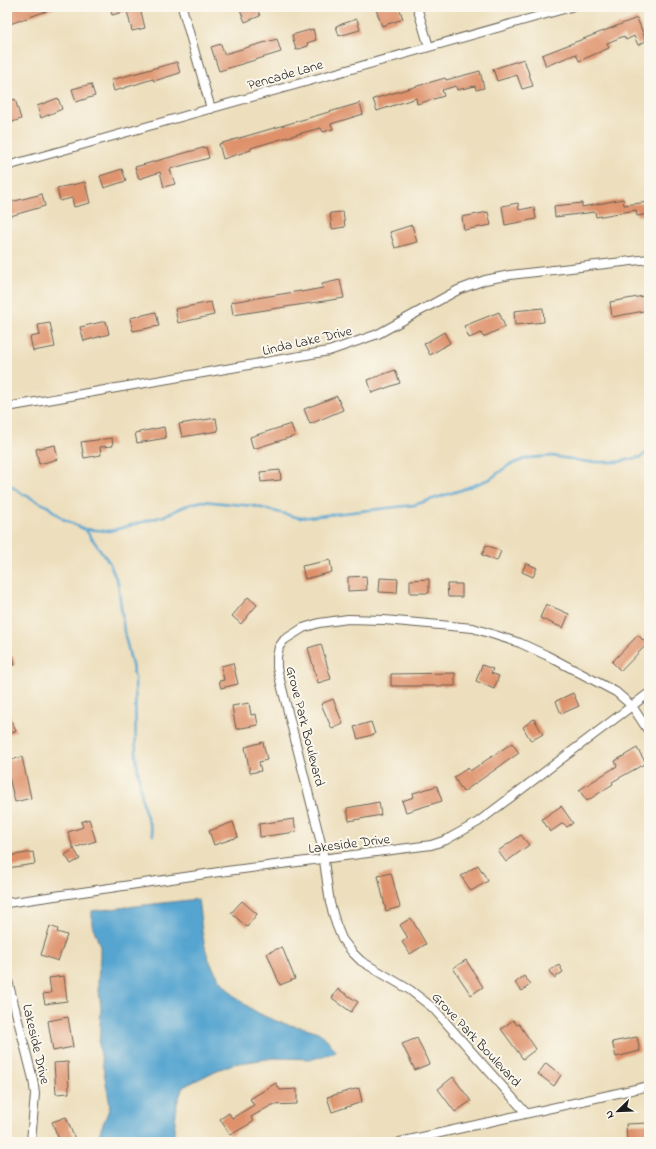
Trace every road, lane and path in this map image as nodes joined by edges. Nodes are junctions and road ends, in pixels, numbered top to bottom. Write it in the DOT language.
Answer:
graph roads {
  1 [pos="182,7"];
  2 [pos="417,7"];
  3 [pos="571,7"];
  4 [pos="429,47"];
  5 [pos="210,109"];
  6 [pos="7,166"];
  7 [pos="649,259"];
  8 [pos="7,407"];
  9 [pos="649,693"];
  10 [pos="632,706"];
  11 [pos="649,732"];
  12 [pos="324,859"];
  13 [pos="7,903"];
  14 [pos="7,977"];
  15 [pos="649,1086"];
  16 [pos="526,1113"];
  17 [pos="31,1142"];
  18 [pos="400,1142"];
  1 -- 5 [label="street"];
  2 -- 4 [label="street"];
  3 -- 4 [label="street, Pencade Lane"];
  4 -- 5 [label="street, Pencade Lane"];
  5 -- 6 [label="street, Pencade Lane"];
  7 -- 8 [label="street, Linda Lake Drive"];
  9 -- 10 [label="street, Lakeside Drive"];
  10 -- 11 [label="street, Grove Park Boulevard"];
  10 -- 12 [label="street, Lakeside Drive"];
  10 -- 12 [label="street, Grove Park Boulevard"];
  12 -- 13 [label="street, Lakeside Drive"];
  12 -- 16 [label="street, Grove Park Boulevard"];
  14 -- 17 [label="street, Lakeside Drive"];
  15 -- 16 [label="street"];
  16 -- 18 [label="street"];
}
